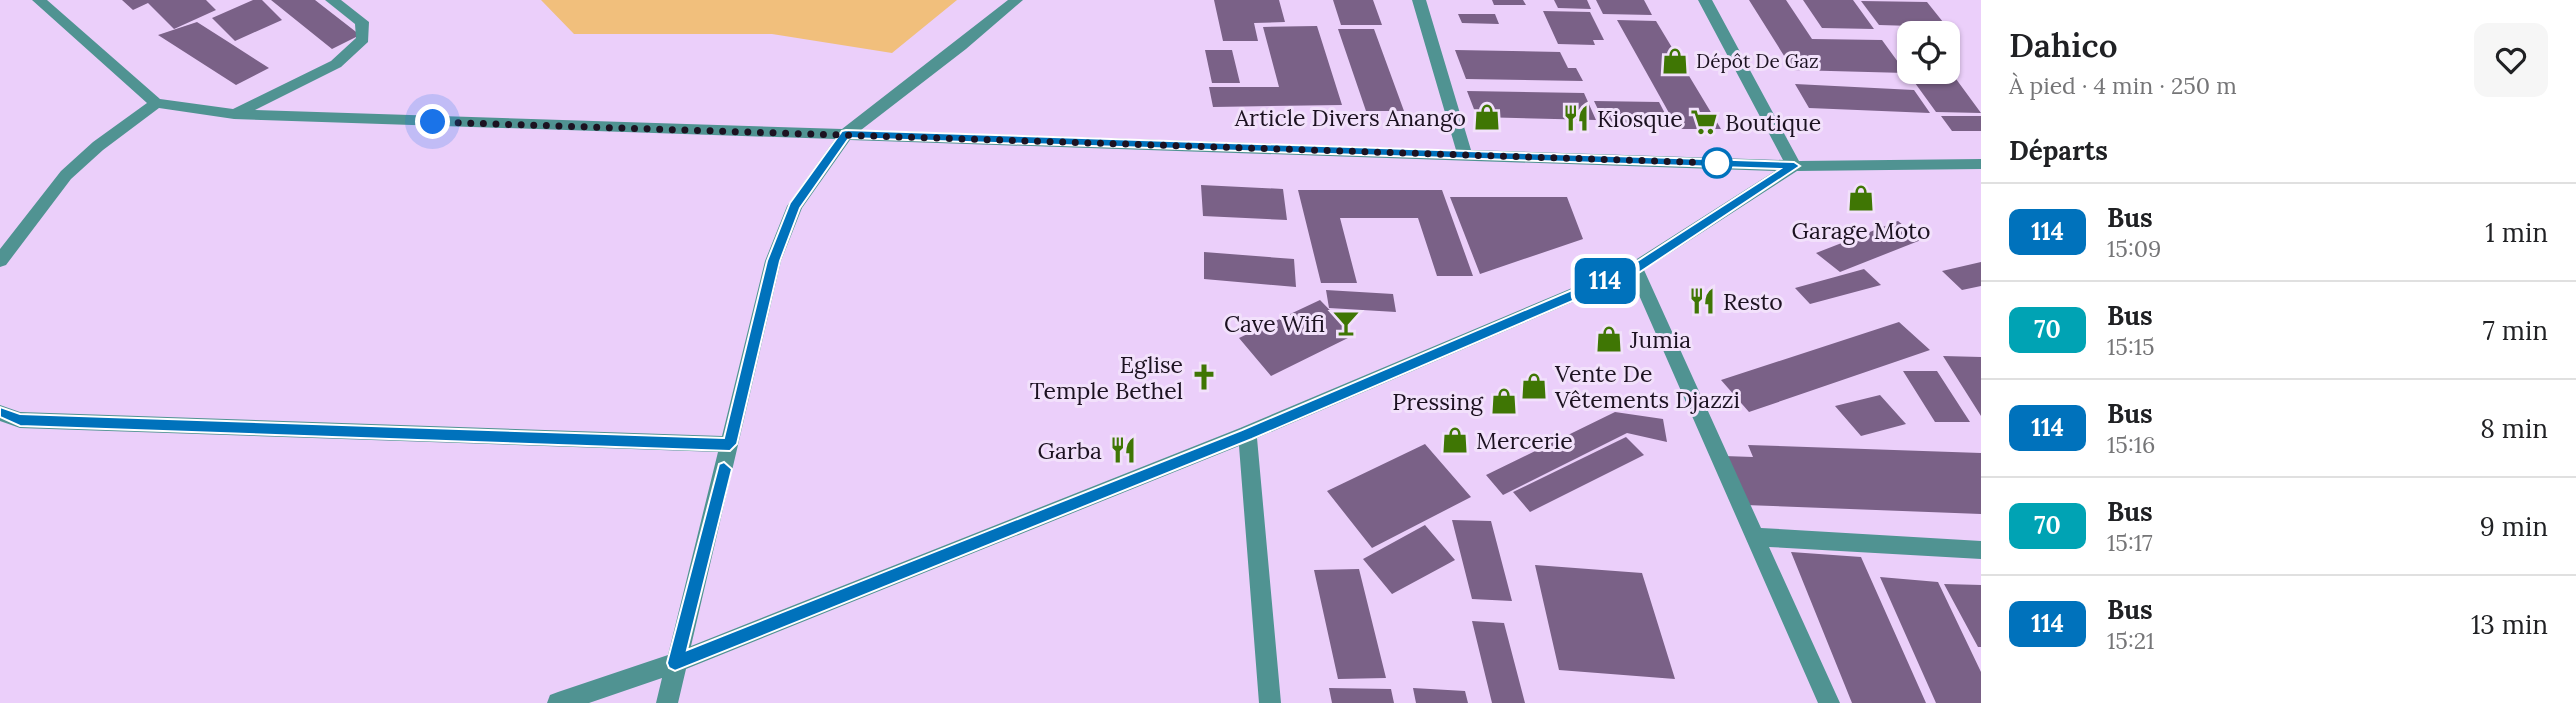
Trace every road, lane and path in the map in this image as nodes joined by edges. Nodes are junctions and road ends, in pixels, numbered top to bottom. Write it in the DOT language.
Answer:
graph roads {
  1 [pos="39,0"];
  2 [pos="332,0"];
  3 [pos="1016,0"];
  4 [pos="1419,0"];
  5 [pos="1705,0"];
  6 [pos="156,103"];
  7 [pos="234,114"];
  8 [pos="846,134"];
  9 [pos="1465,154"];
  10 [pos="1981,164"];
  11 [pos="1794,166"];
  12 [pos="0,261"];
  13 [pos="1635,268"];
  14 [pos="0,413"];
  15 [pos="1247,434"];
  16 [pos="730,444"];
  17 [pos="1755,537"];
  18 [pos="1981,550"];
  19 [pos="675,663"];
  20 [pos="558,703"];
  21 [pos="667,703"];
  22 [pos="1270,703"];
  23 [pos="1829,703"];
  1 -- 6 [label="street"];
  2 -- 7 [label="street"];
  3 -- 8 [label="street"];
  4 -- 9 [label="street"];
  5 -- 11 [label="street"];
  6 -- 7 [label="street"];
  6 -- 12 [label="street"];
  7 -- 8 [label="street"];
  8 -- 9 [label="street"];
  8 -- 16 [label="street"];
  9 -- 11 [label="street"];
  10 -- 11 [label="street"];
  11 -- 13 [label="street"];
  13 -- 15 [label="street"];
  13 -- 17 [label="street"];
  14 -- 16 [label="street"];
  15 -- 19 [label="street"];
  15 -- 22 [label="street"];
  16 -- 19 [label="street"];
  17 -- 18 [label="street"];
  17 -- 23 [label="street"];
  19 -- 20 [label="street"];
  19 -- 21 [label="street"];
}
